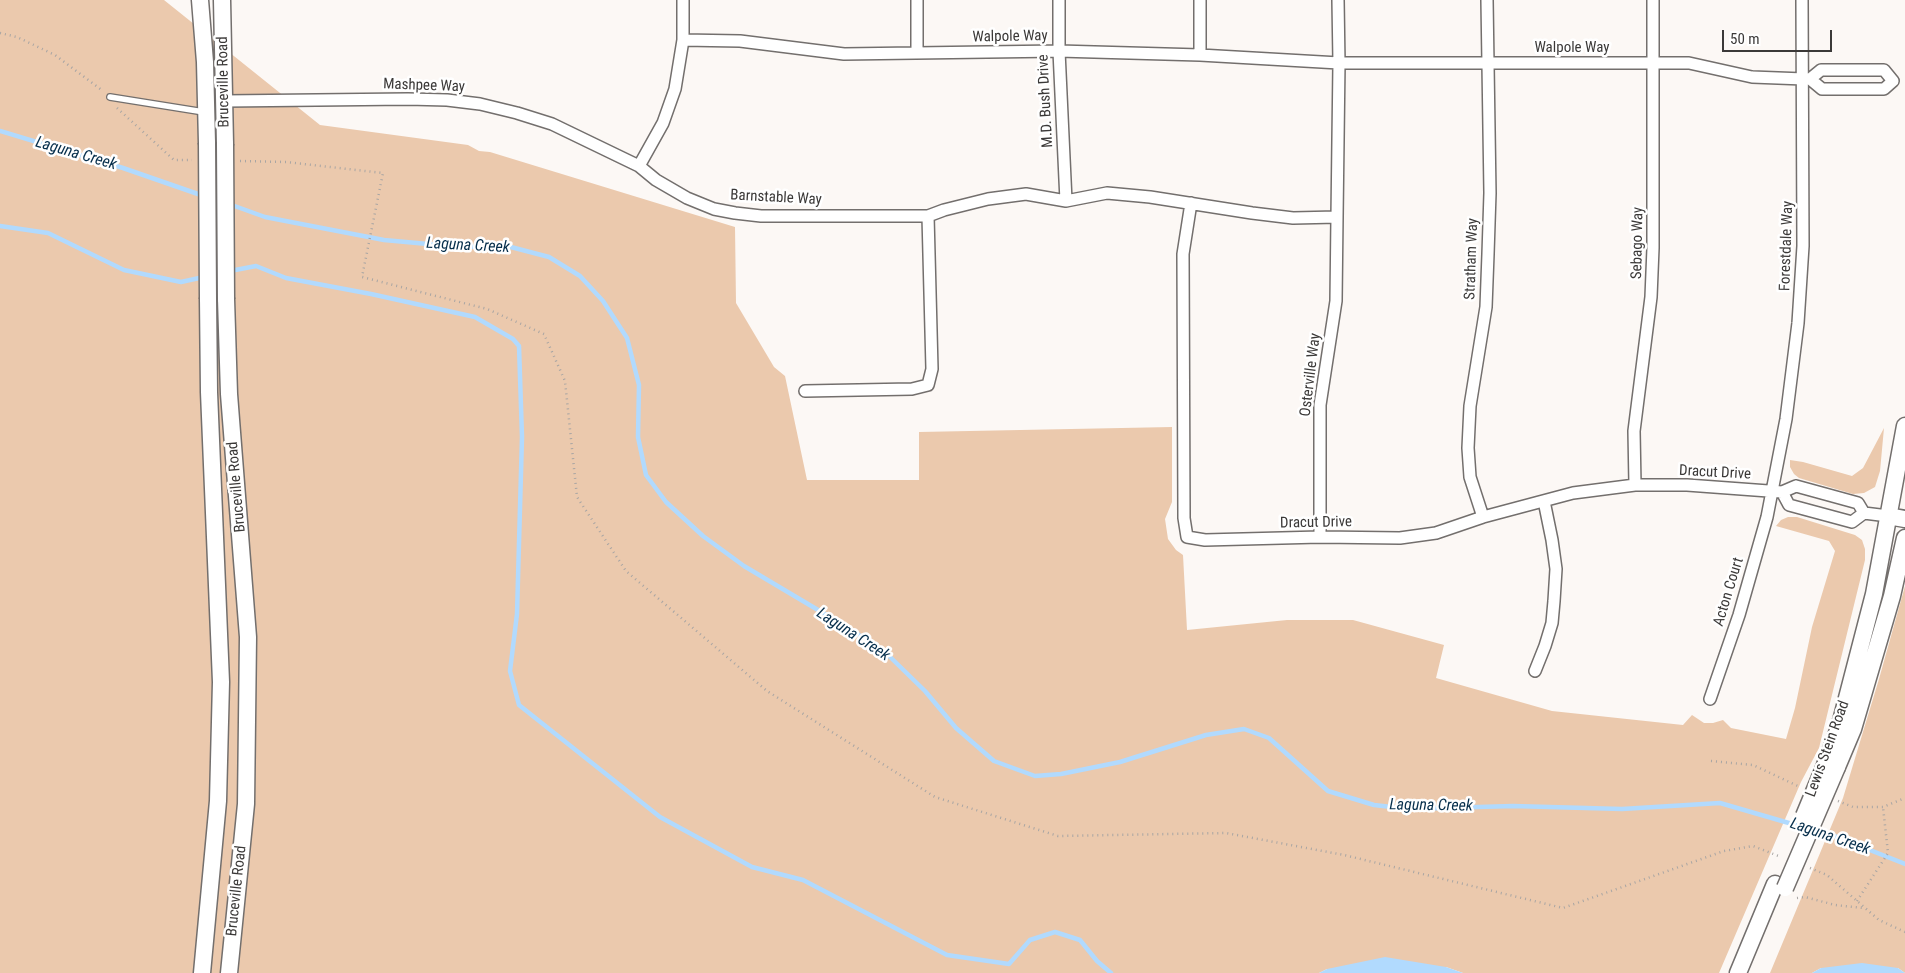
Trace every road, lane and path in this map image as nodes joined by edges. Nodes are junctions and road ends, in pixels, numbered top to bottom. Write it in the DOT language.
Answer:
graph roads {
  1 [pos="200,0"];
  2 [pos="222,0"];
  3 [pos="683,0"];
  4 [pos="917,0"];
  5 [pos="1059,0"];
  6 [pos="1200,0"];
  7 [pos="1338,0"];
  8 [pos="1487,0"];
  9 [pos="1653,0"];
  10 [pos="1802,0"];
  11 [pos="0,35"];
  12 [pos="683,40"];
  13 [pos="1059,52"];
  14 [pos="917,53"];
  15 [pos="1200,55"];
  16 [pos="1339,63"];
  17 [pos="1487,63"];
  18 [pos="1654,63"];
  19 [pos="1807,79"];
  20 [pos="1899,81"];
  21 [pos="110,97"];
  22 [pos="225,100"];
  23 [pos="207,113"];
  24 [pos="324,166"];
  25 [pos="639,166"];
  26 [pos="1066,201"];
  27 [pos="1191,204"];
  28 [pos="928,216"];
  29 [pos="1337,217"];
  30 [pos="805,391"];
  31 [pos="1905,426"];
  32 [pos="1635,485"];
  33 [pos="1778,492"];
  34 [pos="1544,501"];
  35 [pos="1864,513"];
  36 [pos="1888,516"];
  37 [pos="1482,517"];
  38 [pos="1905,519"];
  39 [pos="1320,537"];
  40 [pos="1905,538"];
  41 [pos="1535,672"];
  42 [pos="1710,699"];
  43 [pos="1831,765"];
  44 [pos="1884,808"];
  45 [pos="1781,857"];
  46 [pos="1809,868"];
  47 [pos="1780,890"];
  48 [pos="1856,901"];
  49 [pos="1865,908"];
  50 [pos="1905,932"];
  51 [pos="1742,972"];
  52 [pos="202,973"];
  53 [pos="229,973"];
  1 -- 23 [label="main road, Bruceville Road"];
  2 -- 22 [label="main road, Bruceville Road"];
  3 -- 12 [label="street"];
  4 -- 14 [label="street"];
  5 -- 13 [label="street, M.D. Bush Drive"];
  6 -- 15 [label="street"];
  7 -- 16 [label="street"];
  8 -- 17 [label="street, Stratham Way"];
  9 -- 18 [label="street, Sebago Way"];
  10 -- 19 [label="street, Forestdale Way"];
  11 -- 21 [label="path"];
  12 -- 14 [label="street, Walpole Way"];
  12 -- 25 [label="street"];
  13 -- 14 [label="street, Walpole Way"];
  13 -- 15 [label="street, Walpole Way"];
  13 -- 26 [label="street, M.D. Bush Drive"];
  15 -- 16 [label="street, Walpole Way"];
  16 -- 17 [label="street, Walpole Way"];
  16 -- 29 [label="street"];
  17 -- 18 [label="street, Walpole Way"];
  17 -- 37 [label="street, Stratham Way"];
  18 -- 19 [label="street, Walpole Way"];
  18 -- 32 [label="street, Sebago Way"];
  19 -- 20 [label="street"];
  19 -- 20 [label="street"];
  19 -- 33 [label="street, Forestdale Way"];
  21 -- 23 [label="lane"];
  22 -- 25 [label="street, Mashpee Way"];
  22 -- 53 [label="main road, Bruceville Road, bridge"];
  23 -- 52 [label="main road, Bruceville Road, bridge"];
  24 -- 45 [label="path"];
  25 -- 28 [label="street, Barnstable Way"];
  26 -- 27 [label="street"];
  26 -- 28 [label="street, Barnstable Way"];
  27 -- 29 [label="street"];
  27 -- 39 [label="street, Dracut Drive"];
  28 -- 30 [label="street"];
  29 -- 39 [label="street, Osterville Way"];
  31 -- 36 [label="main road, Lewis Stein Road"];
  32 -- 33 [label="street, Dracut Drive"];
  32 -- 34 [label="street, Dracut Drive"];
  33 -- 35 [label="street, Dracut Drive"];
  33 -- 35 [label="street"];
  33 -- 42 [label="street, Acton Court"];
  34 -- 37 [label="street, Dracut Drive"];
  34 -- 41 [label="street"];
  35 -- 36 [label="street"];
  36 -- 38 [label="main road"];
  36 -- 43 [label="main road, Lewis Stein Road"];
  37 -- 39 [label="street, Dracut Drive"];
  40 -- 43 [label="main road, Lewis Stein Road"];
  43 -- 47 [label="main road, Lewis Stein Road, bridge"];
  44 -- 48 [label="path"];
  46 -- 48 [label="path"];
  47 -- 49 [label="path"];
  47 -- 51 [label="main road, Lewis Stein Road"];
  48 -- 49 [label="path"];
  49 -- 50 [label="path"];
}
